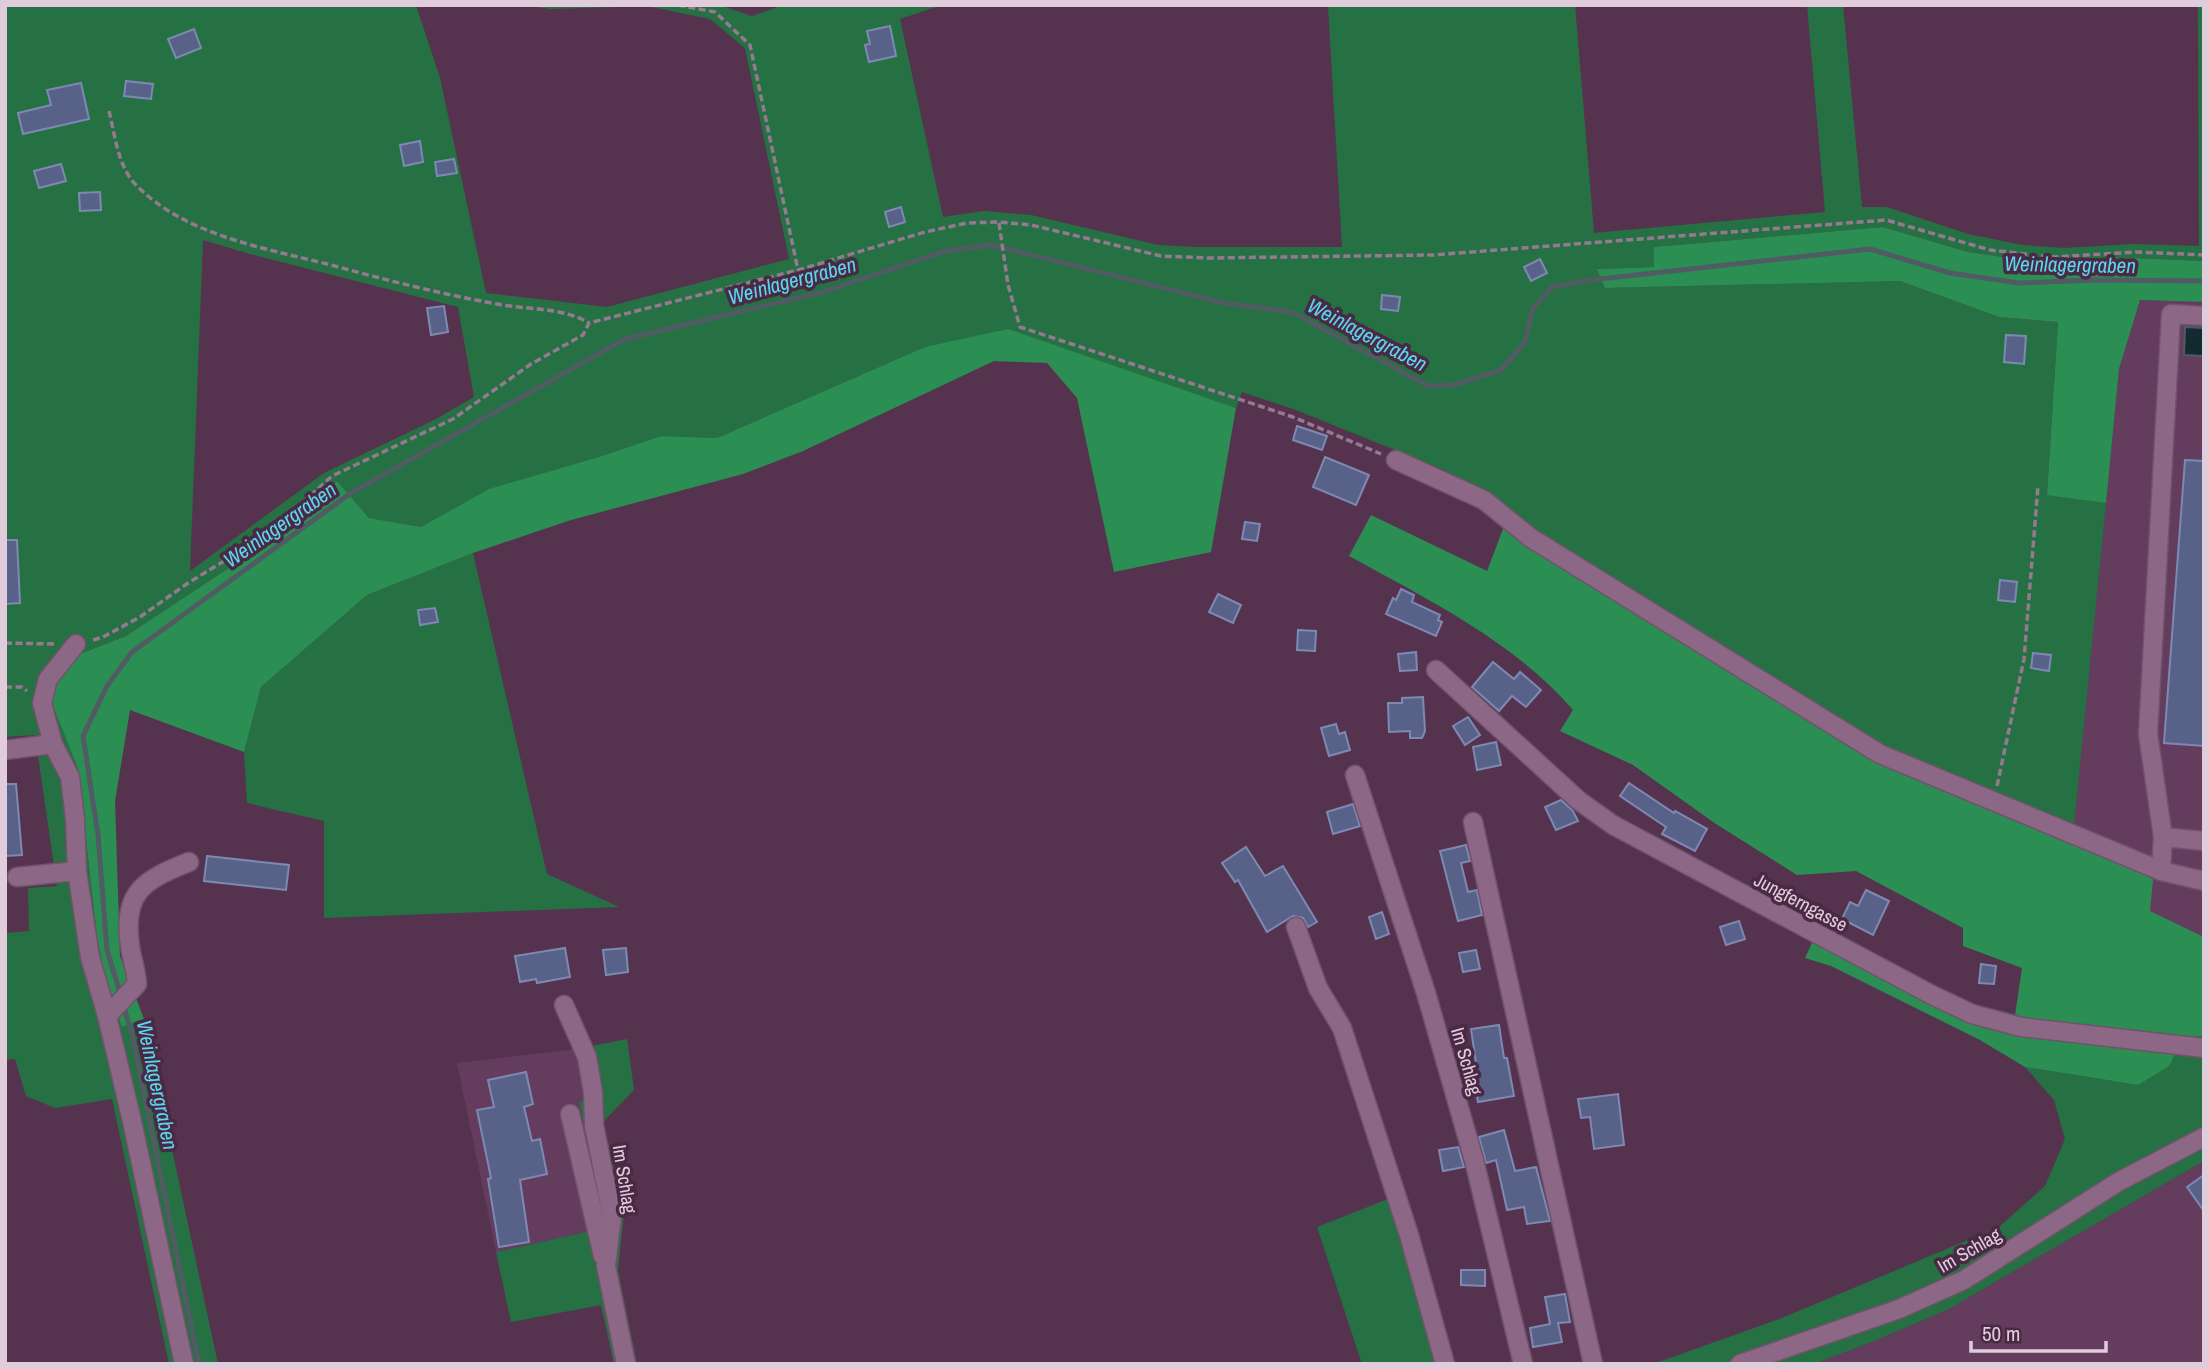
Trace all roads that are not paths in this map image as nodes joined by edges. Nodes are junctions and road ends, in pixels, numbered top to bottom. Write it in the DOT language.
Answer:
graph roads {
  1 [pos="2204,316"];
  2 [pos="1396,460"];
  3 [pos="76,644"];
  4 [pos="1436,670"];
  5 [pos="53,744"];
  6 [pos="5,750"];
  7 [pos="1354,775"];
  8 [pos="1473,822"];
  9 [pos="2164,837"];
  10 [pos="2204,841"];
  11 [pos="189,862"];
  12 [pos="77,871"];
  13 [pos="2161,871"];
  14 [pos="17,877"];
  15 [pos="2204,881"];
  16 [pos="1296,927"];
  17 [pos="117,1005"];
  18 [pos="564,1005"];
  19 [pos="2204,1048"];
  20 [pos="570,1114"];
  21 [pos="2204,1137"];
  22 [pos="606,1266"];
  23 [pos="184,1364"];
  24 [pos="626,1364"];
  25 [pos="1446,1364"];
  26 [pos="1523,1364"];
  27 [pos="1593,1364"];
  28 [pos="1740,1364"];
  1 -- 9 [label="street"];
  2 -- 13 [label="street"];
  3 -- 5 [label="street"];
  4 -- 19 [label="street, Jungferngasse"];
  5 -- 6 [label="street"];
  5 -- 12 [label="street"];
  7 -- 26 [label="street, Im Schlag"];
  8 -- 27 [label="street"];
  9 -- 10 [label="street"];
  9 -- 13 [label="street"];
  11 -- 17 [label="street"];
  12 -- 14 [label="street"];
  12 -- 17 [label="street"];
  13 -- 15 [label="street"];
  16 -- 25 [label="street"];
  17 -- 23 [label="street"];
  18 -- 22 [label="street, Im Schlag"];
  20 -- 22 [label="street"];
  21 -- 28 [label="street, Im Schlag"];
  22 -- 24 [label="street, Im Schlag"];
}
